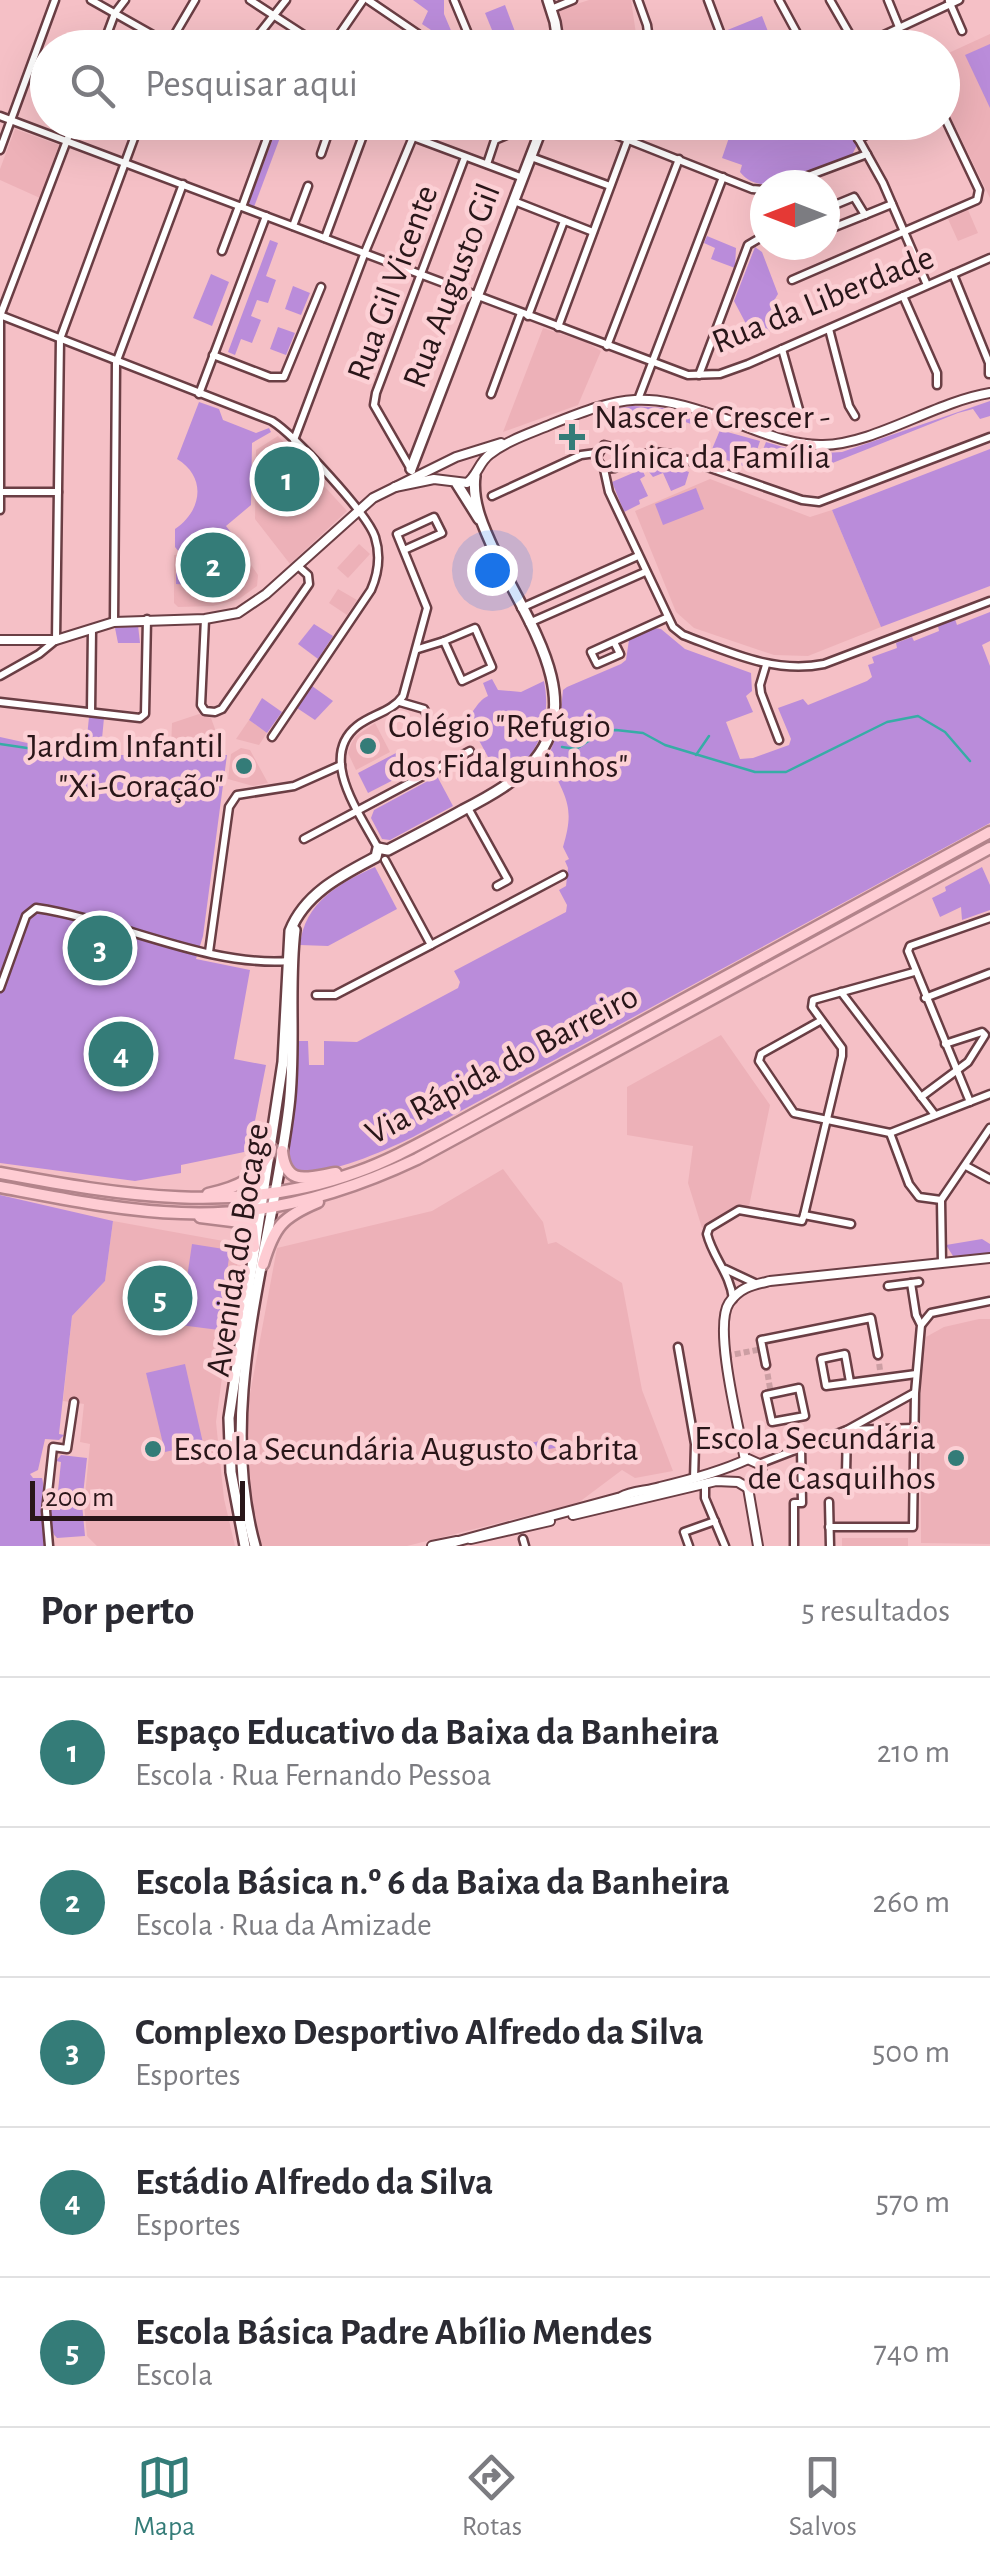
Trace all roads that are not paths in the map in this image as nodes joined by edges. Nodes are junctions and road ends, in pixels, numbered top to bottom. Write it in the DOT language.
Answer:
graph roads {
  1 [pos="55,0"];
  2 [pos="91,0"];
  3 [pos="125,0"];
  4 [pos="196,0"];
  5 [pos="250,0"];
  6 [pos="286,0"];
  7 [pos="366,0"];
  8 [pos="454,0"];
  9 [pos="573,0"];
  10 [pos="638,0"];
  11 [pos="708,0"];
  12 [pos="779,0"];
  13 [pos="830,0"];
  14 [pos="888,0"];
  15 [pos="959,0"];
  16 [pos="949,2"];
  17 [pos="549,4"];
  18 [pos="115,13"];
  19 [pos="274,15"];
  20 [pos="899,27"];
  21 [pos="44,30"];
  22 [pos="109,30"];
  23 [pos="144,30"];
  24 [pos="180,30"];
  25 [pos="262,30"];
  26 [pos="298,30"];
  27 [pos="342,30"];
  28 [pos="409,30"];
  29 [pos="466,30"];
  30 [pos="554,30"];
  31 [pos="648,30"];
  32 [pos="719,30"];
  33 [pos="795,30"];
  34 [pos="847,30"];
  35 [pos="893,30"];
  36 [pos="962,31"];
  37 [pos="30,68"];
  38 [pos="0,116"];
  39 [pos="11,120"];
  40 [pos="30,127"];
  41 [pos="68,140"];
  42 [pos="133,140"];
  43 [pos="266,140"];
  44 [pos="326,140"];
  45 [pos="364,140"];
  46 [pos="412,140"];
  47 [pos="421,140"];
  48 [pos="495,140"];
  49 [pos="537,140"];
  50 [pos="631,140"];
  51 [pos="638,140"];
  52 [pos="859,140"];
  53 [pos="955,140"];
  54 [pos="0,150"];
  55 [pos="321,154"];
  56 [pos="867,154"];
  57 [pos="466,157"];
  58 [pos="531,157"];
  59 [pos="679,159"];
  60 [pos="125,161"];
  61 [pos="487,164"];
  62 [pos="824,170"];
  63 [pos="723,176"];
  64 [pos="523,178"];
  65 [pos="183,184"];
  66 [pos="308,186"];
  67 [pos="610,186"];
  68 [pos="750,188"];
  69 [pos="514,202"];
  70 [pos="840,203"];
  71 [pos="892,204"];
  72 [pos="241,206"];
  73 [pos="266,216"];
  74 [pos="865,216"];
  75 [pos="564,221"];
  76 [pos="293,226"];
  77 [pos="840,226"];
  78 [pos="594,232"];
  79 [pos="904,232"];
  80 [pos="325,238"];
  81 [pos="750,245"];
  82 [pos="222,251"];
  83 [pos="365,252"];
  84 [pos="990,258"];
  85 [pos="423,274"];
  86 [pos="953,274"];
  87 [pos="792,280"];
  88 [pos="927,286"];
  89 [pos="321,287"];
  90 [pos="478,296"];
  91 [pos="903,296"];
  92 [pos="524,314"];
  93 [pos="0,316"];
  94 [pos="558,327"];
  95 [pos="829,329"];
  96 [pos="60,339"];
  97 [pos="608,346"];
  98 [pos="782,349"];
  99 [pos="213,355"];
  100 [pos="116,363"];
  101 [pos="652,363"];
  102 [pos="989,374"];
  103 [pos="698,375"];
  104 [pos="937,385"];
  105 [pos="990,393"];
  106 [pos="199,394"];
  107 [pos="491,394"];
  108 [pos="639,397"];
  109 [pos="855,416"];
  110 [pos="800,424"];
  111 [pos="990,437"];
  112 [pos="294,440"];
  113 [pos="510,442"];
  114 [pos="596,453"];
  115 [pos="456,457"];
  116 [pos="621,459"];
  117 [pos="604,469"];
  118 [pos="413,472"];
  119 [pos="475,474"];
  120 [pos="455,483"];
  121 [pos="395,487"];
  122 [pos="0,492"];
  123 [pos="58,492"];
  124 [pos="492,496"];
  125 [pos="0,510"];
  126 [pos="357,510"];
  127 [pos="483,526"];
  128 [pos="404,550"];
  129 [pos="638,556"];
  130 [pos="298,566"];
  131 [pos="645,572"];
  132 [pos="990,600"];
  133 [pos="521,608"];
  134 [pos="666,618"];
  135 [pos="205,619"];
  136 [pos="147,620"];
  137 [pos="114,622"];
  138 [pos="528,624"];
  139 [pos="92,629"];
  140 [pos="0,640"];
  141 [pos="56,640"];
  142 [pos="444,642"];
  143 [pos="614,642"];
  144 [pos="418,649"];
  145 [pos="766,665"];
  146 [pos="0,676"];
  147 [pos="0,702"];
  148 [pos="400,702"];
  149 [pos="91,713"];
  150 [pos="428,717"];
  151 [pos="272,737"];
  152 [pos="779,740"];
  153 [pos="470,751"];
  154 [pos="341,765"];
  155 [pos="468,808"];
  156 [pos="359,811"];
  157 [pos="990,832"];
  158 [pos="304,840"];
  159 [pos="990,848"];
  160 [pos="382,854"];
  161 [pos="564,874"];
  162 [pos="497,886"];
  163 [pos="990,918"];
  164 [pos="431,945"];
  165 [pos="209,952"];
  166 [pos="290,961"];
  167 [pos="914,972"];
  168 [pos="990,973"];
  169 [pos="0,988"];
  170 [pos="841,992"];
  171 [pos="316,995"];
  172 [pos="925,998"];
  173 [pos="820,1021"];
  174 [pos="945,1044"];
  175 [pos="956,1070"];
  176 [pos="990,1094"];
  177 [pos="921,1098"];
  178 [pos="970,1102"];
  179 [pos="935,1116"];
  180 [pos="826,1120"];
  181 [pos="990,1128"];
  182 [pos="890,1133"];
  183 [pos="276,1150"];
  184 [pos="966,1166"];
  185 [pos="0,1172"];
  186 [pos="357,1172"];
  187 [pos="990,1179"];
  188 [pos="0,1187"];
  189 [pos="344,1190"];
  190 [pos="187,1199"];
  191 [pos="268,1200"];
  192 [pos="941,1200"];
  193 [pos="184,1214"];
  194 [pos="804,1215"];
  195 [pos="852,1224"];
  196 [pos="254,1248"];
  197 [pos="990,1258"];
  198 [pos="942,1263"];
  199 [pos="263,1264"];
  200 [pos="724,1268"];
  201 [pos="756,1284"];
  202 [pos="888,1286"];
  203 [pos="733,1299"];
  204 [pos="990,1302"];
  205 [pos="921,1326"];
  206 [pos="678,1346"];
  207 [pos="878,1355"];
  208 [pos="766,1365"];
  209 [pos="916,1374"];
  210 [pos="850,1382"];
  211 [pos="915,1392"];
  212 [pos="74,1402"];
  213 [pos="772,1422"];
  214 [pos="914,1428"];
  215 [pos="847,1430"];
  216 [pos="801,1447"];
  217 [pos="741,1463"];
  218 [pos="759,1464"];
  219 [pos="846,1474"];
  220 [pos="694,1478"];
  221 [pos="738,1482"];
  222 [pos="705,1484"];
  223 [pos="690,1488"];
  224 [pos="748,1488"];
  225 [pos="704,1498"];
  226 [pos="627,1499"];
  227 [pos="829,1502"];
  228 [pos="715,1521"];
  229 [pos="829,1526"];
  230 [pos="50,1546"];
  231 [pos="244,1546"];
  232 [pos="255,1546"];
  233 [pos="432,1546"];
  234 [pos="689,1546"];
  235 [pos="725,1546"];
  236 [pos="758,1546"];
  237 [pos="794,1546"];
  238 [pos="830,1546"];
  1 -- 21 [label="street"];
  2 -- 18 [label="street"];
  3 -- 18 [label="street"];
  4 -- 24 [label="street"];
  5 -- 19 [label="street"];
  6 -- 19 [label="street"];
  7 -- 27 [label="street"];
  7 -- 28 [label="street"];
  8 -- 29 [label="street"];
  9 -- 17 [label="street"];
  10 -- 31 [label="street"];
  11 -- 32 [label="street"];
  12 -- 33 [label="street"];
  13 -- 34 [label="street"];
  14 -- 20 [label="street"];
  15 -- 16 [label="street"];
  16 -- 20 [label="street"];
  16 -- 36 [label="street"];
  17 -- 30 [label="main road"];
  18 -- 22 [label="street"];
  18 -- 23 [label="street"];
  19 -- 25 [label="street"];
  19 -- 26 [label="street"];
  20 -- 35 [label="street"];
  37 -- 39 [label="street"];
  38 -- 39 [label="street, Rua da Liberdade"];
  39 -- 40 [label="street, Rua da Liberdade"];
  39 -- 54 [label="street"];
  41 -- 60 [label="street, Rua da Liberdade"];
  41 -- 93 [label="street"];
  42 -- 60 [label="street"];
  43 -- 72 [label="street"];
  44 -- 55 [label="street"];
  45 -- 80 [label="street"];
  46 -- 83 [label="street"];
  47 -- 57 [label="street"];
  48 -- 61 [label="street"];
  49 -- 58 [label="main road, Rua Augusto Gil"];
  50 -- 67 [label="street"];
  51 -- 59 [label="street"];
  52 -- 56 [label="street"];
  53 -- 79 [label="street"];
  56 -- 62 [label="street"];
  56 -- 71 [label="street"];
  57 -- 61 [label="street"];
  57 -- 85 [label="street, Rua Gil Vicente"];
  58 -- 64 [label="main road, Rua Augusto Gil"];
  58 -- 67 [label="street"];
  59 -- 63 [label="street"];
  59 -- 97 [label="street"];
  60 -- 65 [label="street, Rua da Liberdade"];
  60 -- 96 [label="street"];
  61 -- 64 [label="street"];
  63 -- 68 [label="street"];
  63 -- 101 [label="street"];
  64 -- 69 [label="main road, Rua Augusto Gil"];
  65 -- 72 [label="street, Rua da Liberdade"];
  65 -- 100 [label="street"];
  66 -- 76 [label="street"];
  67 -- 78 [label="street"];
  69 -- 75 [label="street"];
  69 -- 90 [label="main road, Rua Augusto Gil"];
  70 -- 74 [label="street"];
  71 -- 74 [label="street"];
  71 -- 79 [label="street"];
  72 -- 73 [label="street, Rua da Liberdade"];
  72 -- 82 [label="street"];
  73 -- 76 [label="street, Rua da Liberdade"];
  73 -- 99 [label="street"];
  74 -- 77 [label="street"];
  75 -- 78 [label="street"];
  75 -- 92 [label="street"];
  76 -- 80 [label="street, Rua da Liberdade"];
  78 -- 94 [label="street"];
  79 -- 87 [label="street"];
  79 -- 88 [label="street"];
  80 -- 83 [label="street, Rua da Liberdade"];
  81 -- 103 [label="street"];
  83 -- 85 [label="street, Rua da Liberdade"];
  83 -- 112 [label="street"];
  84 -- 86 [label="street, Rua da Liberdade"];
  85 -- 90 [label="street, Rua da Liberdade"];
  85 -- 118 [label="street, Rua Gil Vicente"];
  86 -- 88 [label="street, Rua da Liberdade"];
  86 -- 102 [label="street"];
  88 -- 91 [label="street, Rua da Liberdade"];
  89 -- 99 [label="street"];
  90 -- 92 [label="street, Rua da Liberdade"];
  90 -- 118 [label="main road, Rua Augusto Gil"];
  91 -- 95 [label="street, Rua da Liberdade"];
  91 -- 104 [label="street"];
  92 -- 94 [label="street, Rua da Liberdade"];
  92 -- 107 [label="street"];
  93 -- 96 [label="street"];
  93 -- 122 [label="street"];
  94 -- 97 [label="street, Rua da Liberdade"];
  95 -- 98 [label="street, Rua da Liberdade"];
  95 -- 109 [label="street"];
  96 -- 100 [label="street"];
  96 -- 123 [label="street"];
  97 -- 101 [label="street, Rua da Liberdade"];
  98 -- 103 [label="street, Rua da Liberdade"];
  98 -- 110 [label="street"];
  99 -- 106 [label="street"];
  100 -- 106 [label="street"];
  100 -- 137 [label="street"];
  101 -- 103 [label="street, Rua da Liberdade"];
  101 -- 108 [label="street"];
  105 -- 108 [label="street"];
  106 -- 112 [label="street"];
  108 -- 113 [label="street"];
  111 -- 116 [label="street"];
  112 -- 126 [label="street"];
  113 -- 115 [label="street"];
  113 -- 119 [label="street"];
  114 -- 116 [label="street"];
  114 -- 117 [label="street"];
  114 -- 124 [label="street"];
  115 -- 118 [label="street"];
  115 -- 119 [label="street"];
  115 -- 120 [label="street"];
  116 -- 117 [label="street"];
  117 -- 129 [label="street"];
  118 -- 121 [label="street"];
  119 -- 120 [label="street"];
  119 -- 127 [label="main road"];
  120 -- 121 [label="street"];
  120 -- 127 [label="main road"];
  121 -- 126 [label="street"];
  122 -- 123 [label="street"];
  122 -- 125 [label="street"];
  123 -- 141 [label="street"];
  126 -- 130 [label="street"];
  126 -- 151 [label="street"];
  127 -- 133 [label="main road"];
  128 -- 128 [label="street"];
  128 -- 144 [label="street"];
  129 -- 131 [label="street"];
  129 -- 133 [label="street"];
  130 -- 135 [label="street"];
  130 -- 135 [label="street"];
  131 -- 134 [label="street"];
  131 -- 138 [label="street"];
  132 -- 145 [label="street"];
  133 -- 138 [label="main road"];
  134 -- 143 [label="street"];
  134 -- 145 [label="street"];
  135 -- 136 [label="street"];
  136 -- 137 [label="street"];
  136 -- 149 [label="street"];
  137 -- 139 [label="street"];
  138 -- 155 [label="main road"];
  139 -- 141 [label="street"];
  139 -- 149 [label="street"];
  140 -- 141 [label="street"];
  141 -- 146 [label="street"];
  142 -- 142 [label="street"];
  142 -- 144 [label="street"];
  144 -- 148 [label="street"];
  145 -- 152 [label="street"];
  147 -- 149 [label="street"];
  148 -- 150 [label="street"];
  148 -- 154 [label="street"];
  153 -- 156 [label="street"];
  154 -- 156 [label="street"];
  154 -- 165 [label="street"];
  155 -- 160 [label="main road"];
  155 -- 162 [label="street"];
  156 -- 158 [label="street"];
  156 -- 160 [label="street"];
  157 -- 186 [label="highway, Via Rápida do Barreiro"];
  159 -- 189 [label="highway, Via Rápida do Barreiro"];
  160 -- 164 [label="street"];
  160 -- 166 [label="main road, Avenida do Bocage"];
  161 -- 164 [label="street"];
  163 -- 167 [label="street"];
  164 -- 171 [label="street"];
  165 -- 166 [label="street"];
  165 -- 169 [label="street"];
  166 -- 183 [label="main road, Avenida do Bocage"];
  167 -- 170 [label="street"];
  167 -- 172 [label="street"];
  168 -- 172 [label="street"];
  170 -- 173 [label="street"];
  170 -- 177 [label="street"];
  172 -- 174 [label="street"];
  173 -- 180 [label="street"];
  173 -- 180 [label="street"];
  174 -- 175 [label="street"];
  174 -- 175 [label="street"];
  175 -- 177 [label="street"];
  175 -- 178 [label="street"];
  176 -- 178 [label="street"];
  177 -- 179 [label="street"];
  178 -- 179 [label="street"];
  179 -- 182 [label="street"];
  180 -- 182 [label="street"];
  180 -- 194 [label="street"];
  181 -- 184 [label="street"];
  182 -- 192 [label="street"];
  183 -- 186 [label="highway"];
  183 -- 190 [label="highway"];
  183 -- 191 [label="main road, Avenida do Bocage"];
  184 -- 187 [label="street"];
  184 -- 192 [label="street"];
  185 -- 190 [label="highway, Via Rápida do Barreiro"];
  186 -- 191 [label="highway, Via Rápida do Barreiro"];
  188 -- 193 [label="highway, Via Rápida do Barreiro"];
  189 -- 191 [label="highway, Via Rápida do Barreiro"];
  189 -- 199 [label="highway"];
  190 -- 191 [label="highway, Via Rápida do Barreiro"];
  191 -- 193 [label="highway, Via Rápida do Barreiro"];
  191 -- 196 [label="main road, Avenida do Bocage"];
  191 -- 199 [label="main road, Avenida do Bocage"];
  192 -- 198 [label="street"];
  193 -- 196 [label="highway"];
  194 -- 195 [label="street"];
  194 -- 200 [label="street"];
  196 -- 231 [label="main road, Avenida do Bocage"];
  197 -- 198 [label="street"];
  198 -- 201 [label="street"];
  199 -- 232 [label="main road, Avenida do Bocage"];
  200 -- 201 [label="street"];
  200 -- 203 [label="street"];
  201 -- 203 [label="street"];
  202 -- 205 [label="street"];
  203 -- 217 [label="street"];
  204 -- 205 [label="street"];
  205 -- 209 [label="street"];
  206 -- 220 [label="street"];
  207 -- 208 [label="street"];
  209 -- 210 [label="street"];
  209 -- 211 [label="street"];
  210 -- 210 [label="street"];
  211 -- 214 [label="street"];
  211 -- 215 [label="street"];
  212 -- 230 [label="street"];
  213 -- 213 [label="street"];
  214 -- 215 [label="street"];
  214 -- 229 [label="street"];
  215 -- 216 [label="street"];
  215 -- 219 [label="street"];
  216 -- 218 [label="street"];
  216 -- 237 [label="street"];
  217 -- 218 [label="street"];
  217 -- 220 [label="street"];
  217 -- 221 [label="street"];
  218 -- 224 [label="street"];
  220 -- 226 [label="street"];
  221 -- 222 [label="street"];
  221 -- 224 [label="street"];
  222 -- 223 [label="street"];
  222 -- 225 [label="street"];
  223 -- 225 [label="street"];
  223 -- 226 [label="street"];
  224 -- 236 [label="street"];
  225 -- 228 [label="street"];
  226 -- 233 [label="street"];
  227 -- 229 [label="street"];
  228 -- 234 [label="street"];
  228 -- 235 [label="street"];
  229 -- 238 [label="street"];
}
